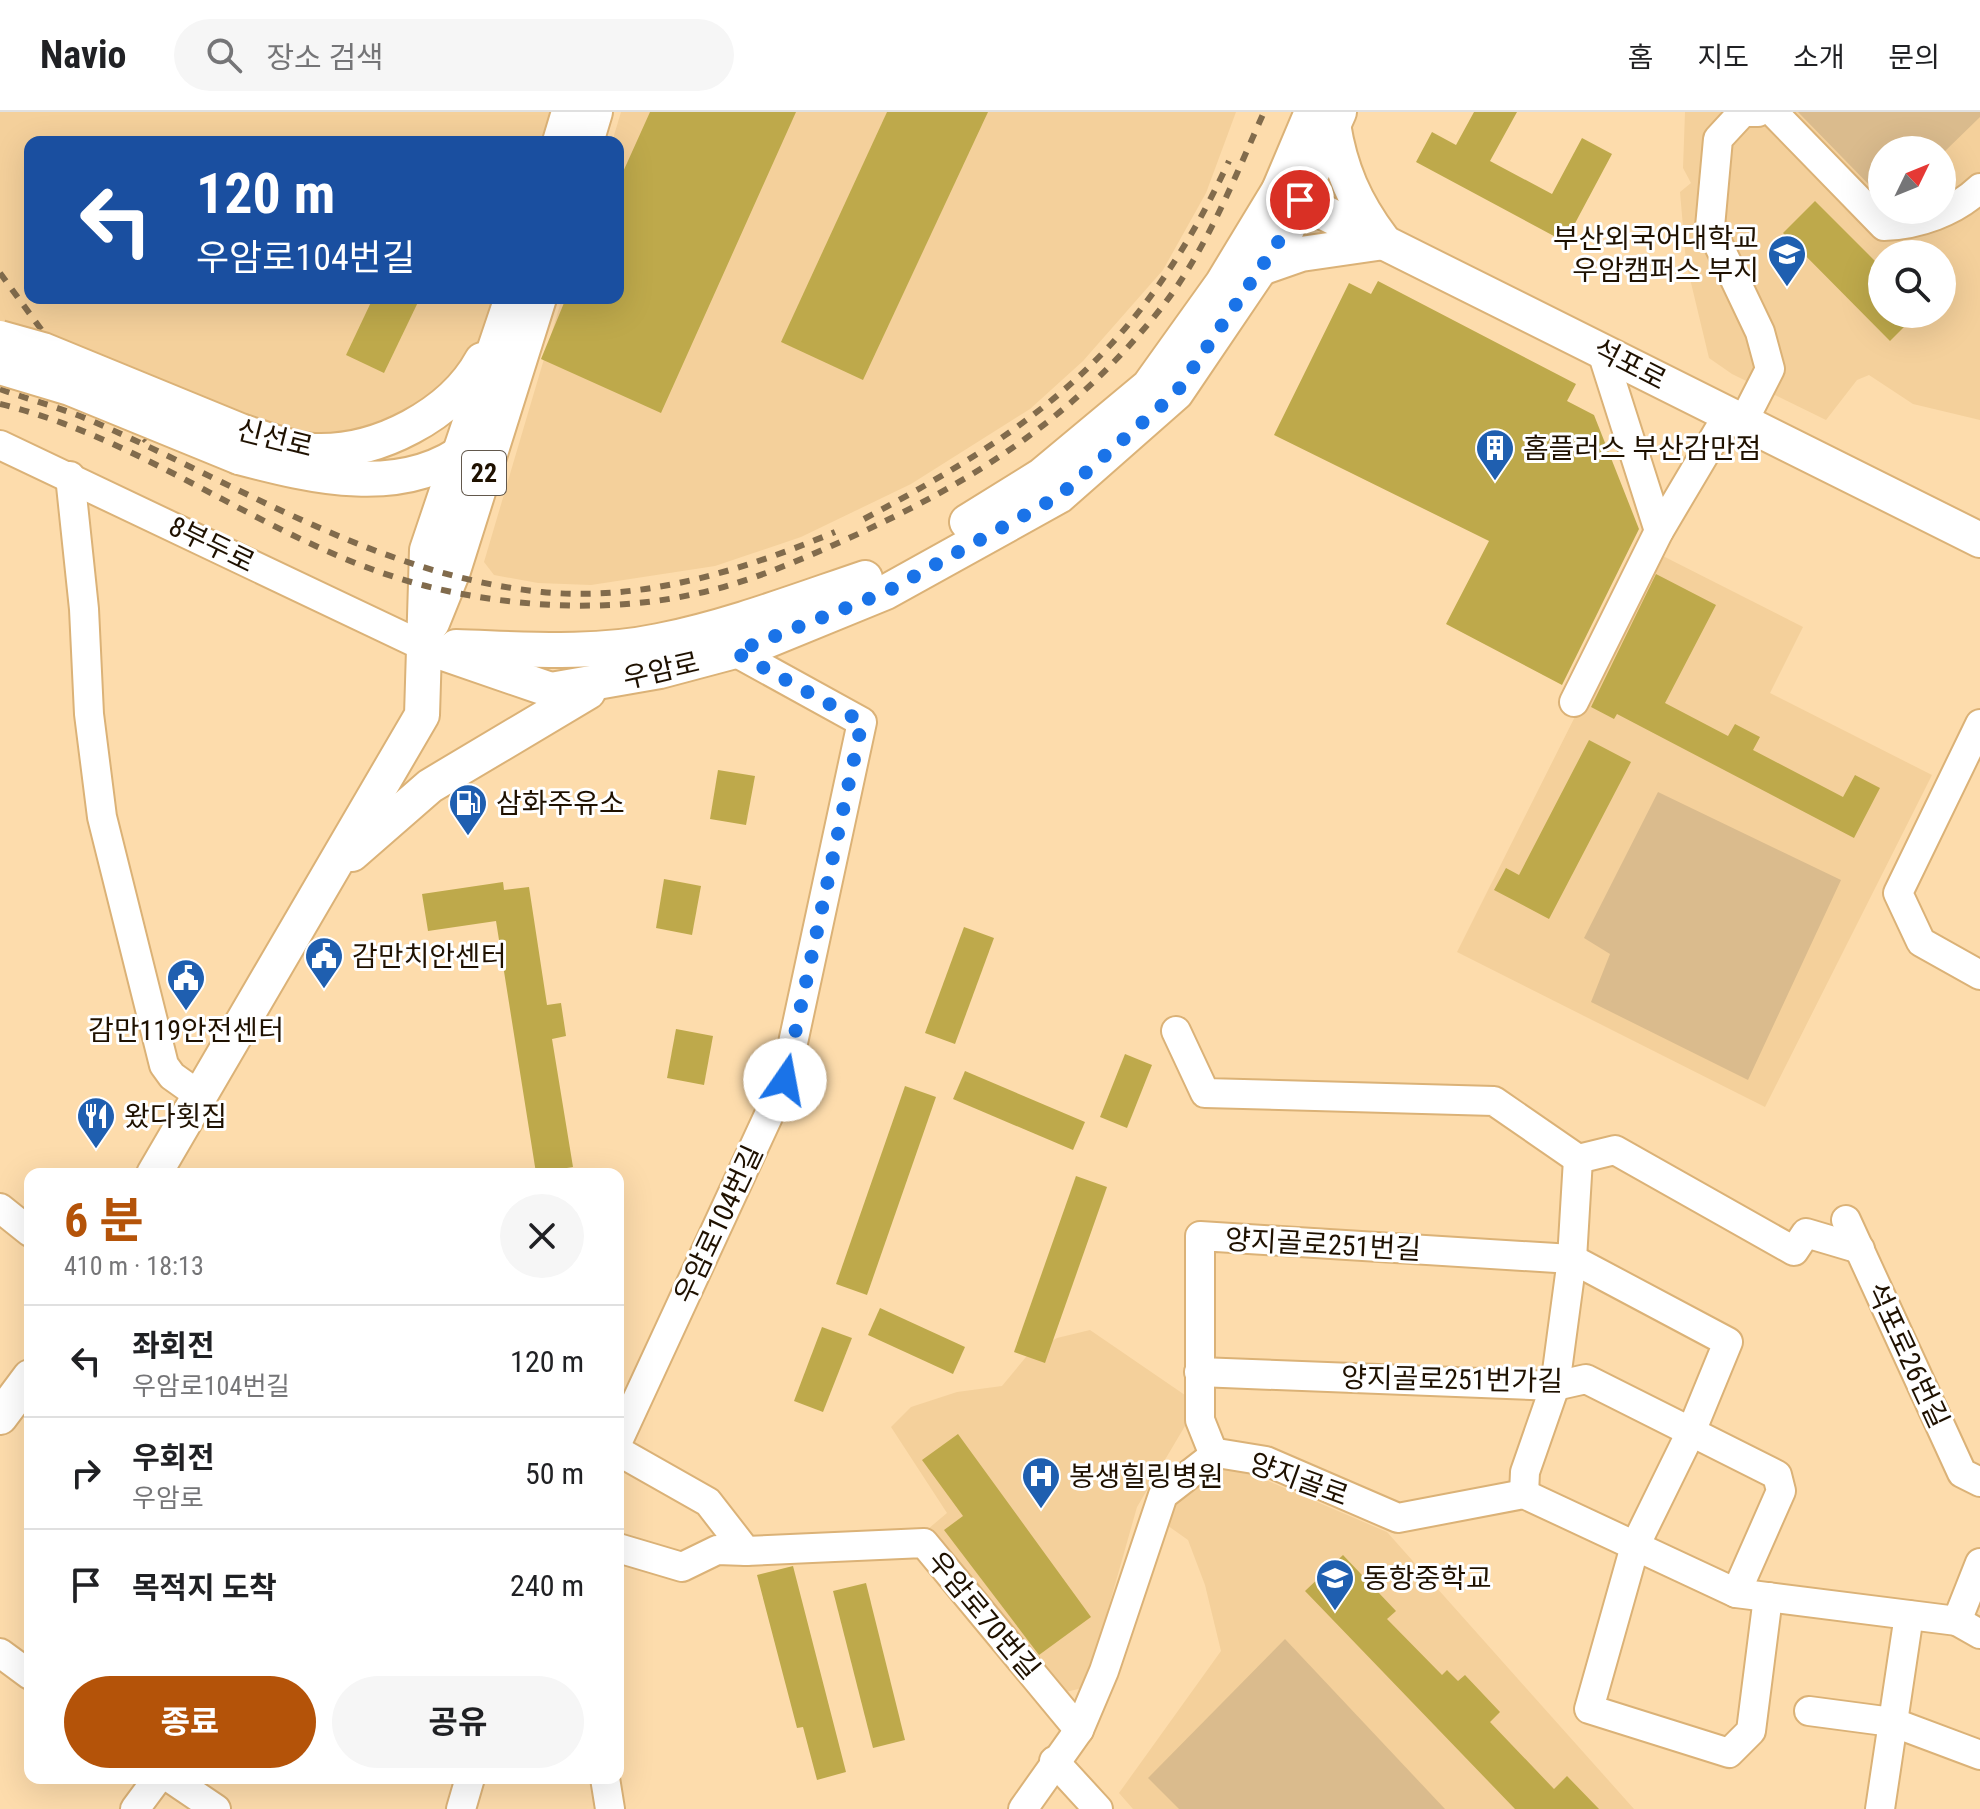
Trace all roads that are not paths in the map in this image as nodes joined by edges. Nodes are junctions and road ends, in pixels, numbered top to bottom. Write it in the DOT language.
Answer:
graph roads {
  1 [pos="569,112"];
  2 [pos="595,112"];
  3 [pos="1758,112"];
  4 [pos="1773,112"];
  5 [pos="1328,116"];
  6 [pos="562,136"];
  7 [pos="588,136"];
  8 [pos="1980,188"];
  9 [pos="1289,195"];
  10 [pos="1384,242"];
  11 [pos="1258,269"];
  12 [pos="537,304"];
  13 [pos="510,306"];
  14 [pos="0,338"];
  15 [pos="1601,349"];
  16 [pos="0,367"];
  17 [pos="1737,417"];
  18 [pos="500,422"];
  19 [pos="0,445"];
  20 [pos="241,445"];
  21 [pos="456,457"];
  22 [pos="70,476"];
  23 [pos="1659,531"];
  24 [pos="1980,540"];
  25 [pos="423,646"];
  26 [pos="735,652"];
  27 [pos="601,684"];
  28 [pos="1574,702"];
  29 [pos="1980,724"];
  30 [pos="331,873"];
  31 [pos="1980,975"];
  32 [pos="1176,1031"];
  33 [pos="200,1096"];
  34 [pos="1578,1159"];
  35 [pos="158,1168"];
  36 [pos="0,1208"];
  37 [pos="1846,1220"];
  38 [pos="24,1227"];
  39 [pos="1860,1249"];
  40 [pos="1572,1259"];
  41 [pos="1199,1372"];
  42 [pos="24,1385"];
  43 [pos="1555,1386"];
  44 [pos="0,1417"];
  45 [pos="624,1428"];
  46 [pos="1691,1432"];
  47 [pos="624,1454"];
  48 [pos="1214,1455"];
  49 [pos="1980,1482"];
  50 [pos="1524,1494"];
  51 [pos="1635,1546"];
  52 [pos="624,1550"];
  53 [pos="746,1551"];
  54 [pos="1980,1563"];
  55 [pos="1736,1593"];
  56 [pos="1768,1597"];
  57 [pos="1909,1615"];
  58 [pos="1968,1627"];
  59 [pos="0,1653"];
  60 [pos="24,1671"];
  61 [pos="1809,1711"];
  62 [pos="1892,1722"];
  63 [pos="1079,1730"];
  64 [pos="1980,1755"];
  65 [pos="1054,1761"];
  66 [pos="154,1784"];
  67 [pos="179,1784"];
  68 [pos="468,1784"];
  69 [pos="606,1784"];
  70 [pos="135,1809"];
  71 [pos="216,1809"];
  72 [pos="461,1809"];
  73 [pos="610,1809"];
  74 [pos="1023,1809"];
  75 [pos="1098,1809"];
  76 [pos="1880,1809"];
  1 -- 6 [label="main road"];
  2 -- 7 [label="main road"];
  3 -- 17 [label="street"];
  4 -- 8 [label="street"];
  5 -- 9 [label="main road, 우암로"];
  5 -- 10 [label="main road"];
  9 -- 10 [label="main road, 석포로"];
  9 -- 11 [label="main road, 우암로"];
  9 -- 25 [label="main road, 우암로"];
  10 -- 11 [label="main road"];
  10 -- 15 [label="main road, 석포로"];
  11 -- 26 [label="main road, 우암로"];
  12 -- 18 [label="main road, 22"];
  13 -- 20 [label="main road, 신선로"];
  13 -- 21 [label="main road, 22"];
  14 -- 20 [label="main road, 신선로, bridge"];
  15 -- 17 [label="main road, 석포로"];
  15 -- 23 [label="street"];
  16 -- 20 [label="main road, 신선로, bridge"];
  17 -- 23 [label="street"];
  17 -- 24 [label="main road, 석포로"];
  18 -- 21 [label="main road, 신선로"];
  18 -- 25 [label="main road, 22"];
  19 -- 22 [label="street, 8부두로"];
  20 -- 21 [label="main road, 신선로"];
  21 -- 25 [label="main road, 22"];
  22 -- 25 [label="street, 8부두로"];
  22 -- 33 [label="street"];
  23 -- 28 [label="street"];
  25 -- 27 [label="main road, 우암로"];
  25 -- 30 [label="main road"];
  26 -- 27 [label="main road, 우암로"];
  26 -- 45 [label="street, 우암로104번길"];
  27 -- 30 [label="main road"];
  29 -- 31 [label="street"];
  30 -- 33 [label="main road"];
  32 -- 34 [label="street"];
  33 -- 35 [label="main road"];
  34 -- 39 [label="street"];
  34 -- 40 [label="street"];
  36 -- 38 [label="street"];
  37 -- 39 [label="street, 석포로26번길"];
  39 -- 49 [label="street, 석포로26번길"];
  40 -- 41 [label="street, 양지골로251번길"];
  40 -- 43 [label="street"];
  40 -- 46 [label="street, 양지골로251번길"];
  41 -- 43 [label="street, 양지골로251번가길"];
  41 -- 48 [label="street, 양지골로251번길"];
  42 -- 44 [label="main road"];
  43 -- 46 [label="street, 양지골로251번가길"];
  43 -- 50 [label="street"];
  46 -- 51 [label="street"];
  46 -- 55 [label="street, 양지골로251번가길"];
  47 -- 53 [label="street"];
  48 -- 50 [label="street, 양지골로"];
  48 -- 63 [label="street, 양지골로"];
  50 -- 51 [label="street"];
  51 -- 55 [label="street"];
  51 -- 56 [label="street"];
  52 -- 53 [label="street"];
  53 -- 63 [label="street, 우암로70번길"];
  54 -- 58 [label="street"];
  55 -- 56 [label="street"];
  56 -- 57 [label="street"];
  57 -- 58 [label="street"];
  57 -- 62 [label="street"];
  59 -- 60 [label="street"];
  61 -- 62 [label="street"];
  62 -- 64 [label="street"];
  62 -- 76 [label="street"];
  63 -- 65 [label="street, 양지골로"];
  65 -- 74 [label="street, 양지골로"];
  65 -- 75 [label="street"];
  66 -- 70 [label="street"];
  67 -- 71 [label="street"];
  68 -- 72 [label="street"];
  69 -- 73 [label="street"];
}
